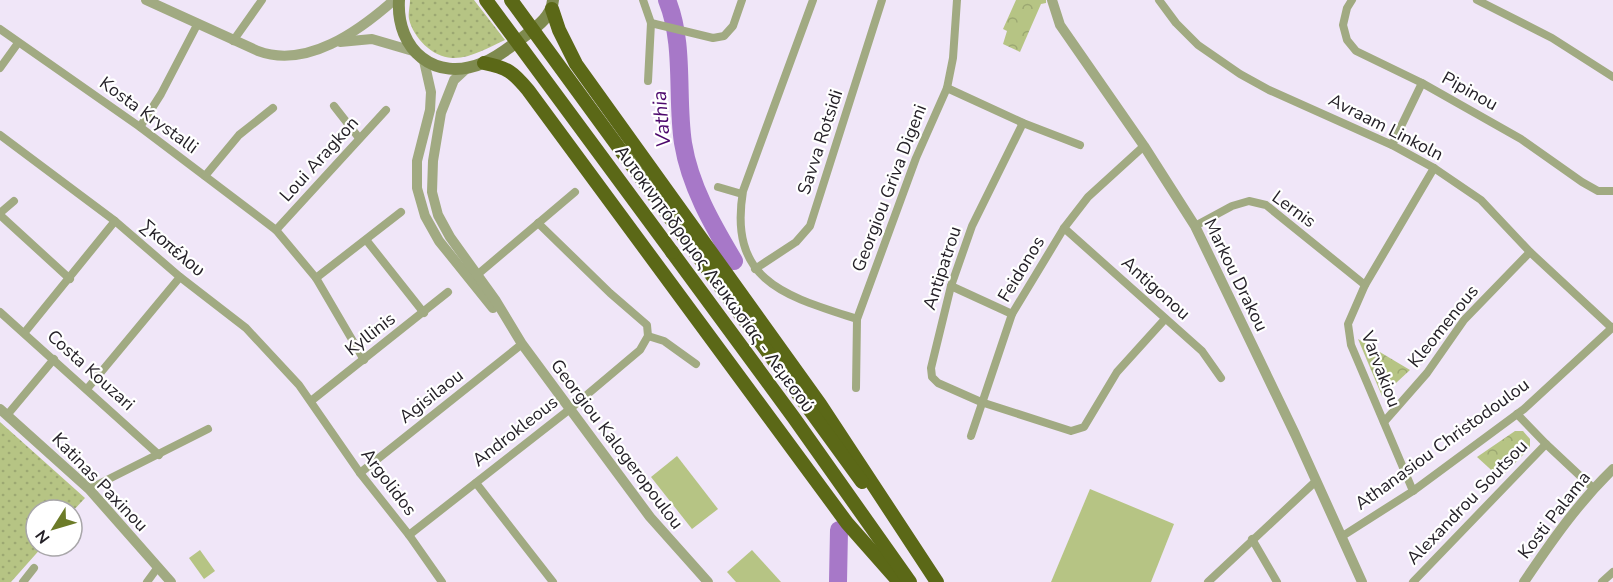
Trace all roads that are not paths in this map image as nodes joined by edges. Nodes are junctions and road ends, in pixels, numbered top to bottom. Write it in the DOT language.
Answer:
graph roads {
  1 [pos="146,0"];
  2 [pos="262,0"];
  3 [pos="397,0"];
  4 [pos="486,0"];
  5 [pos="511,0"];
  6 [pos="643,0"];
  7 [pos="742,0"];
  8 [pos="813,0"];
  9 [pos="882,0"];
  10 [pos="957,0"];
  11 [pos="1052,0"];
  12 [pos="1159,0"];
  13 [pos="1352,0"];
  14 [pos="1478,0"];
  15 [pos="553,5"];
  16 [pos="198,23"];
  17 [pos="651,23"];
  18 [pos="0,29"];
  19 [pos="233,41"];
  20 [pos="18,43"];
  21 [pos="332,43"];
  22 [pos="413,51"];
  23 [pos="424,61"];
  24 [pos="484,63"];
  25 [pos="0,68"];
  26 [pos="467,68"];
  27 [pos="1613,77"];
  28 [pos="648,81"];
  29 [pos="1422,83"];
  30 [pos="947,88"];
  31 [pos="334,106"];
  32 [pos="273,108"];
  33 [pos="386,110"];
  34 [pos="1023,123"];
  35 [pos="140,127"];
  36 [pos="0,135"];
  37 [pos="359,138"];
  38 [pos="1080,145"];
  39 [pos="1392,145"];
  40 [pos="1144,146"];
  41 [pos="1434,168"];
  42 [pos="205,176"];
  43 [pos="718,187"];
  44 [pos="1613,191"];
  45 [pos="575,192"];
  46 [pos="742,194"];
  47 [pos="14,201"];
  48 [pos="401,212"];
  49 [pos="0,214"];
  50 [pos="115,221"];
  51 [pos="538,223"];
  52 [pos="1195,226"];
  53 [pos="1064,228"];
  54 [pos="276,230"];
  55 [pos="367,241"];
  56 [pos="1530,252"];
  57 [pos="755,269"];
  58 [pos="477,275"];
  59 [pos="180,277"];
  60 [pos="316,278"];
  61 [pos="70,279"];
  62 [pos="951,285"];
  63 [pos="1365,285"];
  64 [pos="448,292"];
  65 [pos="0,312"];
  66 [pos="424,313"];
  67 [pos="1012,314"];
  68 [pos="857,319"];
  69 [pos="1165,319"];
  70 [pos="506,320"];
  71 [pos="1612,327"];
  72 [pos="26,332"];
  73 [pos="648,336"];
  74 [pos="522,344"];
  75 [pos="54,359"];
  76 [pos="364,360"];
  77 [pos="696,364"];
  78 [pos="1221,378"];
  79 [pos="856,388"];
  80 [pos="87,389"];
  81 [pos="311,401"];
  82 [pos="981,402"];
  83 [pos="570,409"];
  84 [pos="4,412"];
  85 [pos="1517,414"];
  86 [pos="1384,422"];
  87 [pos="208,429"];
  88 [pos="971,436"];
  89 [pos="1545,444"];
  90 [pos="159,454"];
  91 [pos="1613,469"];
  92 [pos="360,473"];
  93 [pos="1316,481"];
  94 [pos="476,483"];
  95 [pos="1593,488"];
  96 [pos="88,489"];
  97 [pos="1413,491"];
  98 [pos="409,535"];
  99 [pos="1341,537"];
  100 [pos="1252,539"];
  101 [pos="158,567"];
  102 [pos="34,568"];
  103 [pos="1613,573"];
  104 [pos="23,582"];
  105 [pos="147,582"];
  106 [pos="171,582"];
  107 [pos="442,582"];
  108 [pos="553,582"];
  109 [pos="708,582"];
  110 [pos="899,582"];
  111 [pos="910,582"];
  112 [pos="935,582"];
  113 [pos="1208,582"];
  114 [pos="1277,582"];
  115 [pos="1362,582"];
  116 [pos="1413,582"];
  117 [pos="1524,582"];
  118 [pos="1602,582"];
  1 -- 16 [label="street"];
  2 -- 19 [label="street"];
  3 -- 21 [label="street"];
  3 -- 22 [label="main road"];
  4 -- 111 [label="highway, Αυτοκινητόδρομος Λευκωσίας - Λεμεσού, bridge"];
  5 -- 112 [label="highway, Αυτοκινητόδρομος Λευκωσίας - Λεμεσού, bridge"];
  6 -- 17 [label="street"];
  7 -- 17 [label="street"];
  8 -- 46 [label="street"];
  9 -- 57 [label="street, Savva Rotsidi"];
  10 -- 30 [label="street, Georgiou Griva Digeni"];
  11 -- 40 [label="street, Markou Drakou"];
  12 -- 39 [label="street, Avraam Linkoln"];
  13 -- 29 [label="street, Pipinou"];
  14 -- 27 [label="street"];
  15 -- 24 [label="main road"];
  15 -- 112 [label="highway"];
  16 -- 19 [label="street"];
  16 -- 35 [label="street"];
  17 -- 28 [label="street"];
  18 -- 20 [label="street, Kosta Krystalli"];
  19 -- 21 [label="street"];
  20 -- 25 [label="street"];
  20 -- 35 [label="street, Kosta Krystalli"];
  21 -- 22 [label="street"];
  22 -- 23 [label="main road"];
  23 -- 26 [label="main road"];
  23 -- 70 [label="street"];
  24 -- 26 [label="main road"];
  24 -- 110 [label="highway"];
  26 -- 58 [label="street"];
  29 -- 39 [label="street"];
  29 -- 44 [label="street, Pipinou"];
  30 -- 34 [label="street"];
  30 -- 68 [label="street, Georgiou Griva Digeni"];
  31 -- 37 [label="street"];
  32 -- 42 [label="street"];
  33 -- 37 [label="street, Loui Aragkon"];
  34 -- 38 [label="street"];
  34 -- 62 [label="street, Antipatrou"];
  35 -- 42 [label="street, Kosta Krystalli"];
  36 -- 50 [label="street, Σκοπέλου"];
  37 -- 54 [label="street, Loui Aragkon"];
  39 -- 41 [label="street, Avraam Linkoln"];
  40 -- 52 [label="street, Markou Drakou"];
  40 -- 53 [label="street, Feidonos"];
  41 -- 56 [label="street, Avraam Linkoln"];
  41 -- 63 [label="street, Varvakiou"];
  42 -- 54 [label="street, Kosta Krystalli"];
  43 -- 46 [label="street"];
  45 -- 51 [label="street"];
  46 -- 57 [label="street"];
  47 -- 49 [label="street"];
  48 -- 55 [label="street"];
  49 -- 61 [label="street"];
  50 -- 59 [label="street, Σκοπέλου"];
  50 -- 61 [label="street"];
  51 -- 58 [label="street"];
  51 -- 73 [label="street"];
  52 -- 63 [label="street, Lernis"];
  52 -- 93 [label="street, Markou Drakou"];
  53 -- 67 [label="street, Feidonos"];
  53 -- 69 [label="street, Antigonou"];
  54 -- 60 [label="street, Kosta Krystalli"];
  55 -- 60 [label="street"];
  55 -- 66 [label="street"];
  56 -- 71 [label="street, Avraam Linkoln"];
  56 -- 86 [label="street, Kleomenous"];
  57 -- 68 [label="street"];
  58 -- 70 [label="street"];
  59 -- 80 [label="street"];
  59 -- 81 [label="street, Σκοπέλου"];
  60 -- 76 [label="street, Kosta Krystalli"];
  61 -- 72 [label="street"];
  62 -- 67 [label="street"];
  62 -- 82 [label="street, Antipatrou"];
  63 -- 86 [label="street, Varvakiou"];
  64 -- 66 [label="street, Kyllinis"];
  65 -- 72 [label="street, Costa Kouzari"];
  66 -- 76 [label="street, Kyllinis"];
  67 -- 82 [label="street, Feidonos"];
  68 -- 79 [label="street, Georgiou Griva Digeni"];
  69 -- 78 [label="street, Antigonou"];
  69 -- 82 [label="street"];
  70 -- 74 [label="street, Georgiou Kalogeropoulou"];
  71 -- 85 [label="street, Athanasiou Christodoulou"];
  72 -- 75 [label="street, Costa Kouzari"];
  73 -- 77 [label="street"];
  73 -- 83 [label="street, Androkleous"];
  74 -- 83 [label="street, Georgiou Kalogeropoulou"];
  74 -- 92 [label="street, Agisilaou"];
  75 -- 80 [label="street, Costa Kouzari"];
  75 -- 84 [label="street"];
  76 -- 81 [label="street, Kyllinis"];
  80 -- 90 [label="street, Costa Kouzari"];
  81 -- 92 [label="street, Argolidos"];
  82 -- 88 [label="street, Feidonos"];
  83 -- 94 [label="street, Androkleous"];
  83 -- 109 [label="street, Georgiou Kalogeropoulou"];
  84 -- 96 [label="street, Katinas Paxinou"];
  85 -- 89 [label="street"];
  85 -- 97 [label="street, Athanasiou Christodoulou"];
  86 -- 97 [label="street, Varvakiou"];
  87 -- 90 [label="street"];
  89 -- 95 [label="street"];
  89 -- 116 [label="street, Alexandrou Soutsou"];
  90 -- 96 [label="street"];
  91 -- 95 [label="street, Kosti Palama"];
  92 -- 98 [label="street, Argolidos"];
  93 -- 99 [label="street, Markou Drakou"];
  93 -- 100 [label="street"];
  94 -- 98 [label="street, Androkleous"];
  94 -- 108 [label="street"];
  95 -- 117 [label="street, Kosti Palama"];
  96 -- 101 [label="street, Katinas Paxinou"];
  97 -- 99 [label="street, Athanasiou Christodoulou"];
  98 -- 107 [label="street, Argolidos"];
  99 -- 115 [label="street, Markou Drakou"];
  100 -- 113 [label="street"];
  100 -- 114 [label="street"];
  101 -- 105 [label="street"];
  101 -- 106 [label="street, Katinas Paxinou"];
  102 -- 104 [label="street"];
  103 -- 118 [label="street"];
}
